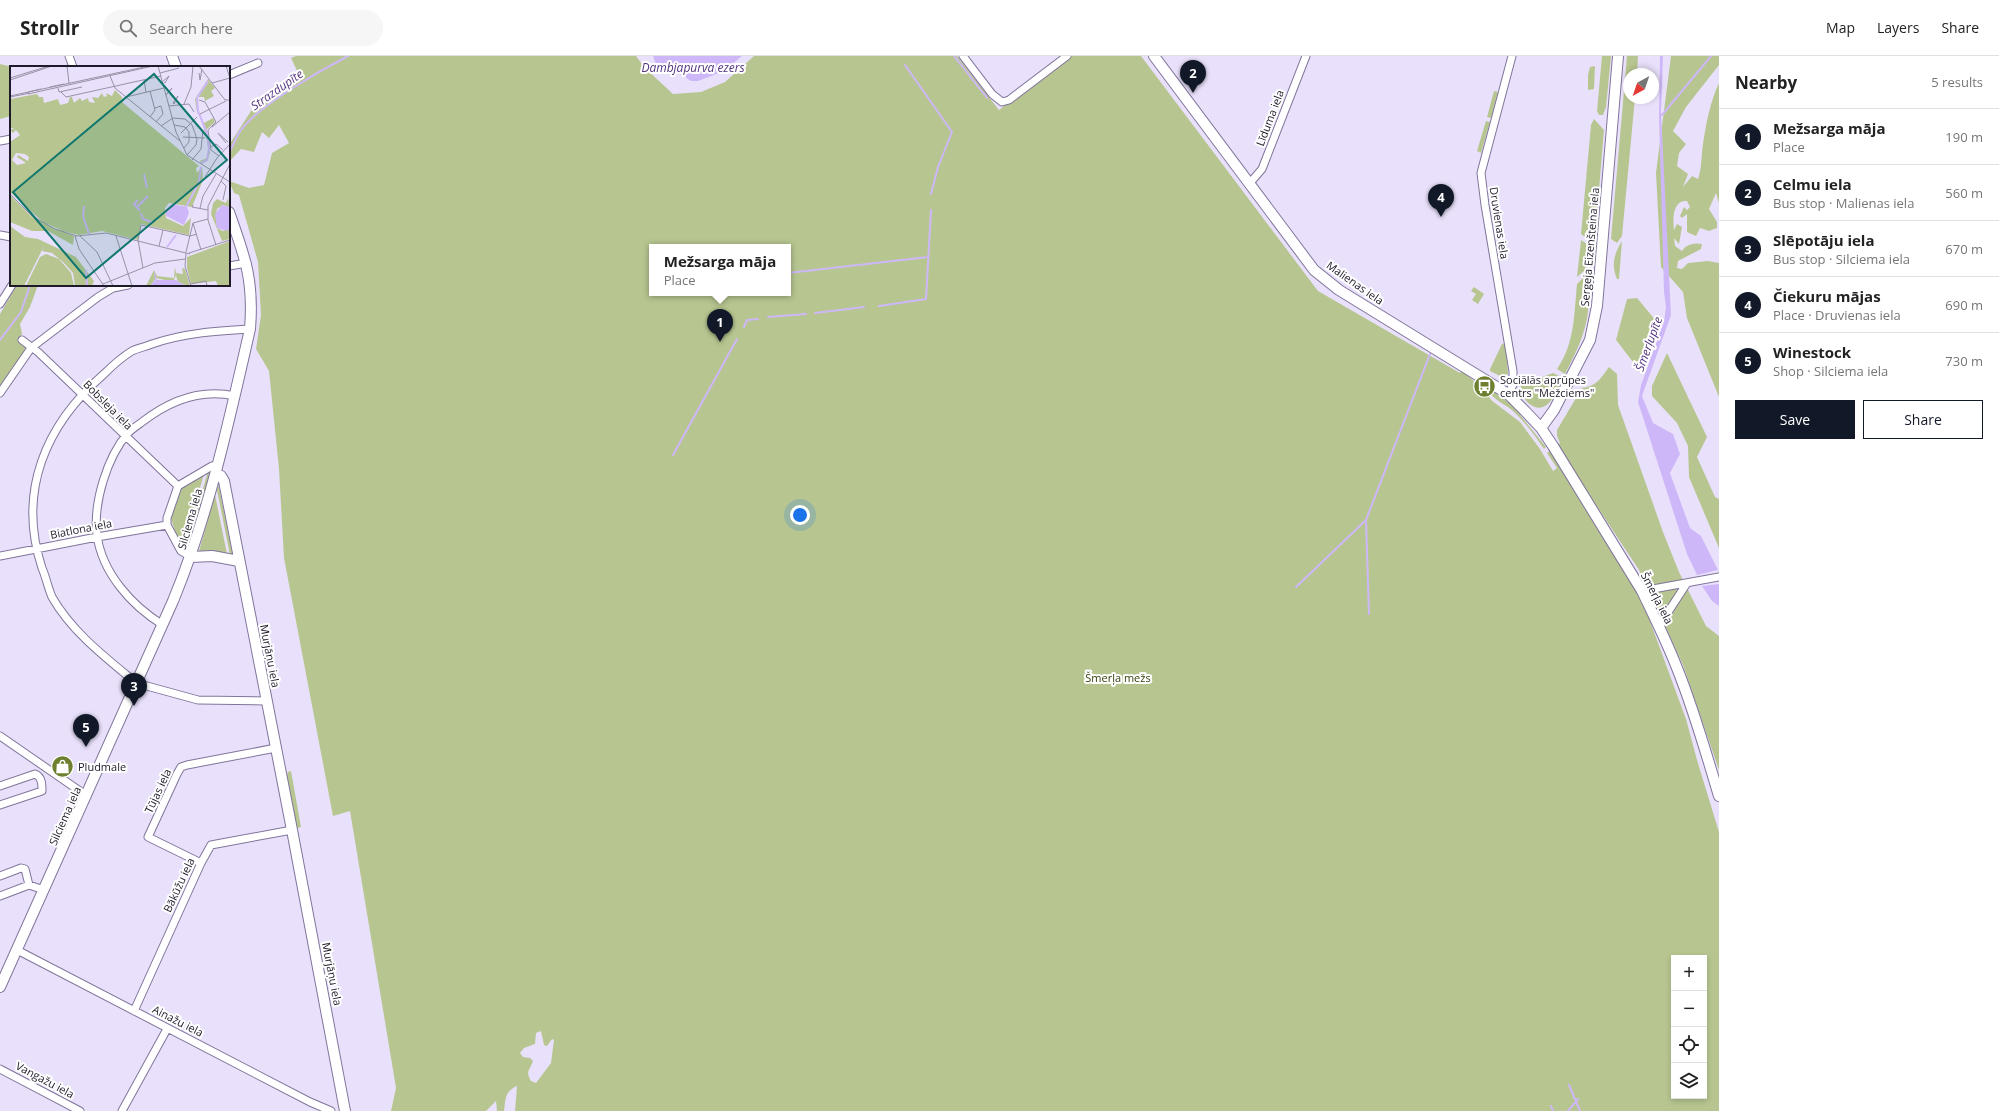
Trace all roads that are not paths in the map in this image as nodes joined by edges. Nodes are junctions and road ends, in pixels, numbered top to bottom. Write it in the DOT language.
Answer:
graph roads {
  1 [pos="69,56"];
  2 [pos="172,56"];
  3 [pos="963,56"];
  4 [pos="1067,56"];
  5 [pos="1154,56"];
  6 [pos="1306,56"];
  7 [pos="1512,56"];
  8 [pos="1618,56"];
  9 [pos="258,63"];
  10 [pos="73,66"];
  11 [pos="176,66"];
  12 [pos="230,76"];
  13 [pos="1249,184"];
  14 [pos="230,215"];
  15 [pos="0,235"];
  16 [pos="10,237"];
  17 [pos="247,263"];
  18 [pos="230,266"];
  19 [pos="11,286"];
  20 [pos="123,286"];
  21 [pos="0,304"];
  22 [pos="250,329"];
  23 [pos="22,340"];
  24 [pos="31,348"];
  25 [pos="0,393"];
  26 [pos="81,394"];
  27 [pos="1508,394"];
  28 [pos="235,396"];
  29 [pos="1541,428"];
  30 [pos="125,438"];
  31 [pos="217,469"];
  32 [pos="178,486"];
  33 [pos="167,525"];
  34 [pos="97,537"];
  35 [pos="36,549"];
  36 [pos="0,556"];
  37 [pos="191,557"];
  38 [pos="239,561"];
  39 [pos="1719,577"];
  40 [pos="1687,583"];
  41 [pos="1642,590"];
  42 [pos="163,625"];
  43 [pos="1659,626"];
  44 [pos="136,683"];
  45 [pos="266,701"];
  46 [pos="0,736"];
  47 [pos="276,748"];
  48 [pos="44,767"];
  49 [pos="37,775"];
  50 [pos="0,786"];
  51 [pos="87,796"];
  52 [pos="1719,796"];
  53 [pos="0,805"];
  54 [pos="292,830"];
  55 [pos="201,863"];
  56 [pos="0,876"];
  57 [pos="30,885"];
  58 [pos="44,890"];
  59 [pos="0,896"];
  60 [pos="17,950"];
  61 [pos="0,987"];
  62 [pos="134,1011"];
  63 [pos="167,1029"];
  64 [pos="0,1069"];
  65 [pos="80,1111"];
  66 [pos="122,1111"];
  67 [pos="331,1111"];
  68 [pos="345,1111"];
  1 -- 10 [label="street"];
  2 -- 11 [label="street"];
  3 -- 4 [label="street"];
  5 -- 13 [label="street, Malienas iela"];
  6 -- 13 [label="street, Līduma iela"];
  7 -- 27 [label="street, Druvienas iela"];
  8 -- 29 [label="street, Sergeja Eizenšteina iela"];
  9 -- 12 [label="street"];
  13 -- 27 [label="street, Malienas iela"];
  14 -- 17 [label="street"];
  15 -- 16 [label="street"];
  17 -- 18 [label="street"];
  17 -- 22 [label="street"];
  19 -- 21 [label="street"];
  20 -- 24 [label="street"];
  22 -- 26 [label="street"];
  22 -- 28 [label="street"];
  23 -- 24 [label="street, Bobsleja iela"];
  24 -- 25 [label="street"];
  24 -- 26 [label="street, Bobsleja iela"];
  26 -- 30 [label="street, Bobsleja iela"];
  26 -- 35 [label="street"];
  27 -- 29 [label="street, Malienas iela"];
  28 -- 30 [label="street"];
  28 -- 31 [label="street"];
  29 -- 41 [label="street, Šmerļa iela"];
  30 -- 32 [label="street, Bobsleja iela"];
  30 -- 34 [label="street"];
  31 -- 32 [label="street"];
  31 -- 37 [label="street, Silciema iela"];
  31 -- 38 [label="street, Murjāņu iela"];
  32 -- 33 [label="street"];
  33 -- 34 [label="street, Biatlona iela"];
  33 -- 37 [label="street"];
  34 -- 35 [label="street, Biatlona iela"];
  34 -- 42 [label="street"];
  35 -- 36 [label="street, Biatlona iela"];
  35 -- 44 [label="street"];
  37 -- 38 [label="street"];
  37 -- 42 [label="street, Silciema iela"];
  38 -- 45 [label="street, Murjāņu iela"];
  39 -- 40 [label="street"];
  40 -- 41 [label="street"];
  40 -- 43 [label="street"];
  41 -- 43 [label="street, Šmerļa iela"];
  42 -- 44 [label="street, Silciema iela"];
  43 -- 52 [label="street, Šmerļa iela"];
  44 -- 45 [label="street"];
  44 -- 51 [label="street, Silciema iela"];
  45 -- 47 [label="street, Murjāņu iela"];
  46 -- 48 [label="street"];
  47 -- 54 [label="street, Murjāņu iela"];
  47 -- 55 [label="street, Tūjas iela"];
  48 -- 49 [label="street"];
  48 -- 51 [label="street"];
  49 -- 50 [label="street"];
  49 -- 53 [label="street"];
  51 -- 58 [label="street, Silciema iela"];
  54 -- 55 [label="street, Bākūžu iela"];
  54 -- 68 [label="street, Murjāņu iela"];
  55 -- 62 [label="street, Bākūžu iela"];
  56 -- 57 [label="street"];
  57 -- 58 [label="street"];
  57 -- 59 [label="street"];
  58 -- 60 [label="street, Silciema iela"];
  60 -- 61 [label="street, Silciema iela"];
  60 -- 62 [label="street, Ainažu iela"];
  62 -- 63 [label="street, Ainažu iela"];
  63 -- 66 [label="street"];
  63 -- 67 [label="street, Ainažu iela"];
  64 -- 65 [label="street, Vangažu iela"];
}
